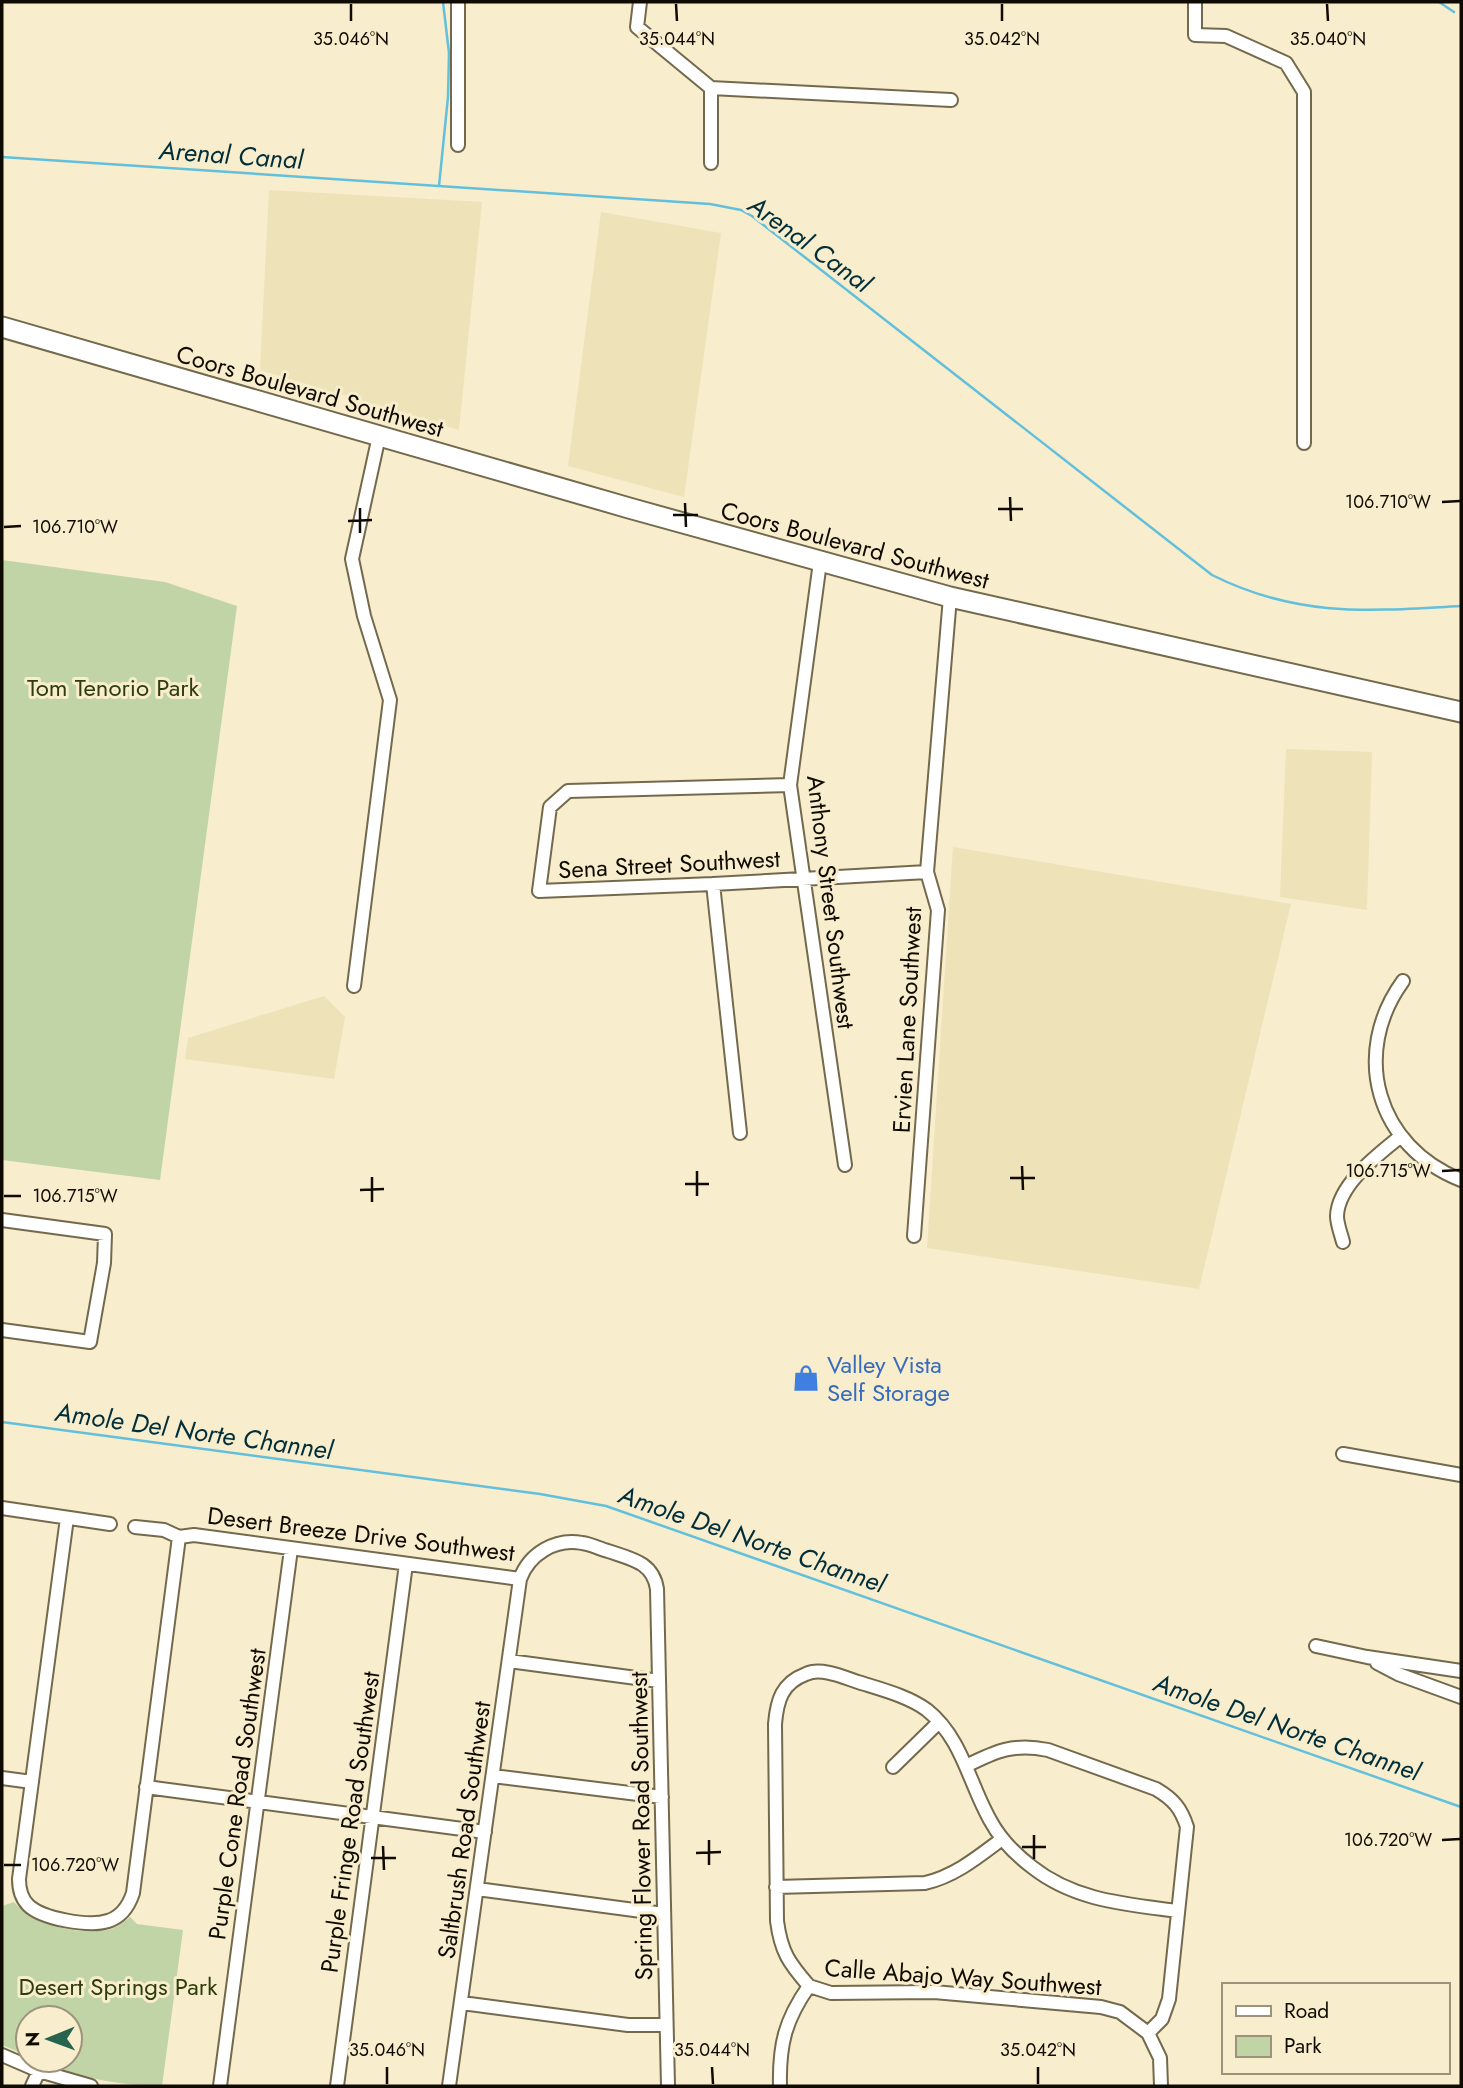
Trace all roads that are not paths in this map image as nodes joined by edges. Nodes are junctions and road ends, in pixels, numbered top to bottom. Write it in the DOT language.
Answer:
graph roads {
  1 [pos="458,2"];
  2 [pos="640,2"];
  3 [pos="1195,2"];
  4 [pos="711,88"];
  5 [pos="951,100"];
  6 [pos="458,145"];
  7 [pos="711,163"];
  8 [pos="2,327"];
  9 [pos="379,436"];
  10 [pos="1304,443"];
  11 [pos="820,562"];
  12 [pos="950,597"];
  13 [pos="1461,712"];
  14 [pos="789,785"];
  15 [pos="927,872"];
  16 [pos="804,877"];
  17 [pos="713,884"];
  18 [pos="1403,981"];
  19 [pos="354,986"];
  20 [pos="740,1133"];
  21 [pos="1401,1136"];
  22 [pos="845,1165"];
  23 [pos="1461,1180"];
  24 [pos="2,1220"];
  25 [pos="914,1236"];
  26 [pos="1343,1242"];
  27 [pos="2,1330"];
  28 [pos="1343,1454"];
  29 [pos="1461,1475"];
  30 [pos="2,1508"];
  31 [pos="67,1518"];
  32 [pos="110,1524"];
  33 [pos="135,1527"];
  34 [pos="179,1537"];
  35 [pos="291,1549"];
  36 [pos="407,1564"];
  37 [pos="648,1568"];
  38 [pos="520,1579"];
  39 [pos="1316,1646"];
  40 [pos="1367,1657"];
  41 [pos="509,1661"];
  42 [pos="1461,1671"];
  43 [pos="659,1681"];
  44 [pos="1461,1697"];
  45 [pos="939,1722"];
  46 [pos="966,1766"];
  47 [pos="892,1768"];
  48 [pos="493,1776"];
  49 [pos="2,1778"];
  50 [pos="32,1782"];
  51 [pos="146,1787"];
  52 [pos="662,1797"];
  53 [pos="258,1801"];
  54 [pos="371,1818"];
  55 [pos="485,1832"];
  56 [pos="1002,1839"];
  57 [pos="776,1887"];
  58 [pos="477,1889"];
  59 [pos="1178,1911"];
  60 [pos="664,1914"];
  61 [pos="809,1986"];
  62 [pos="462,2003"];
  63 [pos="666,2025"];
  64 [pos="1148,2033"];
  65 [pos="49,2074"];
  66 [pos="91,2086"];
  67 [pos="220,2086"];
  68 [pos="337,2086"];
  69 [pos="449,2086"];
  70 [pos="668,2086"];
  71 [pos="779,2086"];
  72 [pos="1161,2086"];
  1 -- 6 [label="street"];
  2 -- 4 [label="street"];
  3 -- 10 [label="street"];
  4 -- 5 [label="street"];
  4 -- 7 [label="street"];
  8 -- 9 [label="main road, Coors Boulevard Southwest"];
  9 -- 11 [label="main road, Coors Boulevard Southwest"];
  9 -- 19 [label="street"];
  11 -- 12 [label="main road, Coors Boulevard Southwest"];
  11 -- 14 [label="street, Anthony Street Southwest"];
  12 -- 13 [label="main road, Coors Boulevard Southwest"];
  12 -- 15 [label="street, Ervien Lane Southwest"];
  14 -- 16 [label="street, Anthony Street Southwest"];
  14 -- 17 [label="street, Sena Street Southwest"];
  15 -- 16 [label="street, Sena Street Southwest"];
  15 -- 25 [label="street, Ervien Lane Southwest"];
  16 -- 17 [label="street, Sena Street Southwest"];
  16 -- 22 [label="street, Anthony Street Southwest"];
  17 -- 20 [label="street"];
  18 -- 21 [label="street"];
  21 -- 23 [label="street"];
  21 -- 26 [label="street"];
  24 -- 27 [label="street"];
  28 -- 29 [label="street"];
  30 -- 31 [label="street"];
  31 -- 32 [label="street"];
  31 -- 50 [label="street"];
  33 -- 34 [label="street, Desert Breeze Drive Southwest"];
  34 -- 35 [label="street, Desert Breeze Drive Southwest"];
  34 -- 51 [label="street"];
  35 -- 36 [label="street, Desert Breeze Drive Southwest"];
  35 -- 53 [label="street, Purple Cone Road Southwest"];
  36 -- 38 [label="street, Desert Breeze Drive Southwest"];
  36 -- 54 [label="street, Purple Fringe Road Southwest"];
  37 -- 38 [label="street, Desert Breeze Drive Southwest"];
  37 -- 43 [label="street, Spring Flower Road Southwest"];
  38 -- 41 [label="street, Saltbrush Road Southwest"];
  39 -- 40 [label="street"];
  40 -- 42 [label="street"];
  40 -- 44 [label="street"];
  41 -- 43 [label="street"];
  41 -- 48 [label="street, Saltbrush Road Southwest"];
  43 -- 52 [label="street, Spring Flower Road Southwest"];
  45 -- 46 [label="street"];
  45 -- 47 [label="street"];
  45 -- 57 [label="street"];
  46 -- 56 [label="street"];
  46 -- 59 [label="street"];
  48 -- 52 [label="street"];
  48 -- 55 [label="street, Saltbrush Road Southwest"];
  49 -- 50 [label="street"];
  50 -- 51 [label="street"];
  51 -- 53 [label="street"];
  52 -- 60 [label="street, Spring Flower Road Southwest"];
  53 -- 54 [label="street"];
  53 -- 67 [label="street, Purple Cone Road Southwest"];
  54 -- 55 [label="street"];
  54 -- 68 [label="street, Purple Fringe Road Southwest"];
  55 -- 58 [label="street, Saltbrush Road Southwest"];
  56 -- 57 [label="street"];
  56 -- 59 [label="street"];
  57 -- 61 [label="street"];
  58 -- 60 [label="street"];
  58 -- 62 [label="street, Saltbrush Road Southwest"];
  59 -- 64 [label="street"];
  60 -- 63 [label="street, Spring Flower Road Southwest"];
  61 -- 64 [label="street, Calle Abajo Way Southwest"];
  61 -- 71 [label="street"];
  62 -- 63 [label="street"];
  62 -- 69 [label="street, Saltbrush Road Southwest"];
  63 -- 70 [label="street, Spring Flower Road Southwest"];
  64 -- 72 [label="street"];
  65 -- 66 [label="street"];
}
